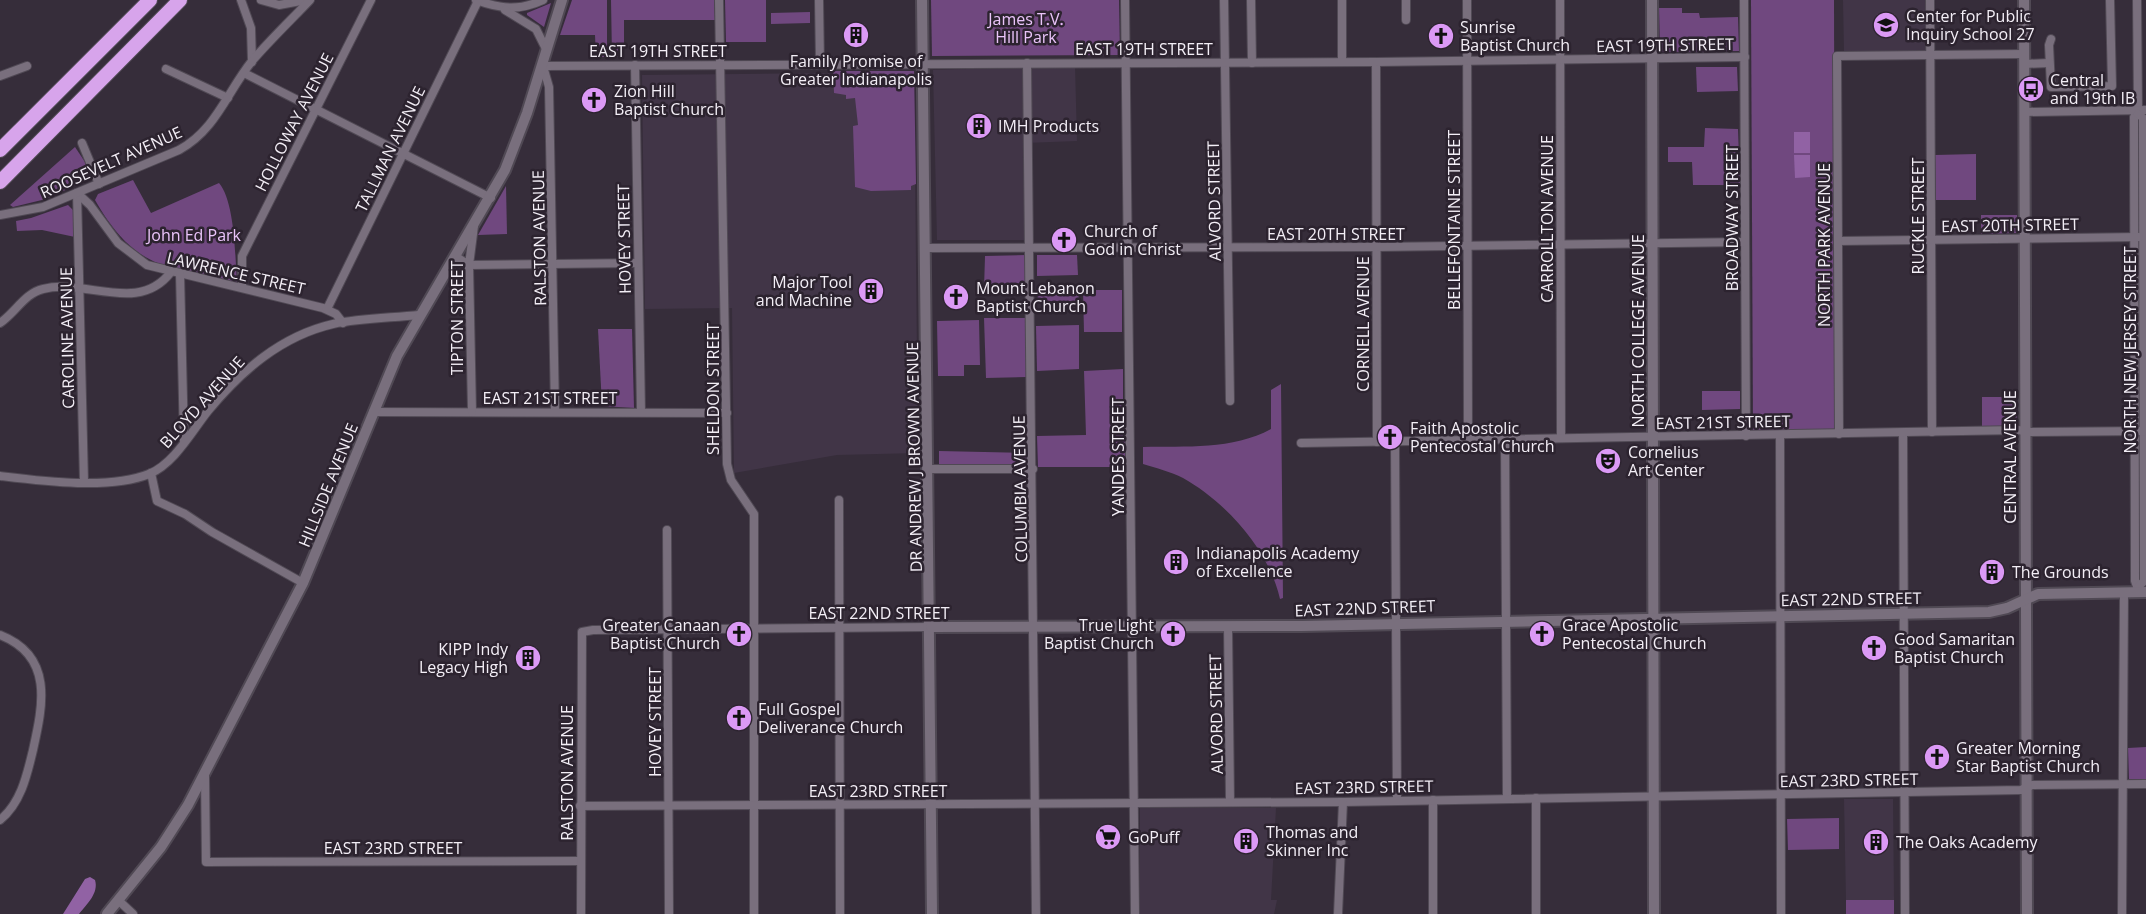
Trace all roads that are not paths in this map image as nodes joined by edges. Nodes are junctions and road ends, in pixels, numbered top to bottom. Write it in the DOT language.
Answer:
graph roads {
  1 [pos="150,0"];
  2 [pos="180,0"];
  3 [pos="241,0"];
  4 [pos="261,0"];
  5 [pos="308,0"];
  6 [pos="371,0"];
  7 [pos="543,0"];
  8 [pos="562,0"];
  9 [pos="719,0"];
  10 [pos="819,0"];
  11 [pos="922,0"];
  12 [pos="1125,0"];
  13 [pos="1224,0"];
  14 [pos="1251,0"];
  15 [pos="1342,0"];
  16 [pos="1406,0"];
  17 [pos="1467,0"];
  18 [pos="1560,0"];
  19 [pos="1652,0"];
  20 [pos="1744,0"];
  21 [pos="1930,0"];
  22 [pos="2024,0"];
  23 [pos="2110,0"];
  24 [pos="2137,0"];
  25 [pos="477,1"];
  26 [pos="498,8"];
  27 [pos="1406,20"];
  28 [pos="2051,39"];
  29 [pos="546,52"];
  30 [pos="1931,55"];
  31 [pos="1745,57"];
  32 [pos="1653,58"];
  33 [pos="2024,59"];
  34 [pos="1560,60"];
  35 [pos="1467,61"];
  36 [pos="252,62"];
  37 [pos="1126,62"];
  38 [pos="1342,62"];
  39 [pos="1376,62"];
  40 [pos="1028,63"];
  41 [pos="1225,63"];
  42 [pos="1252,63"];
  43 [pos="2049,63"];
  44 [pos="721,64"];
  45 [pos="820,64"];
  46 [pos="923,64"];
  47 [pos="635,65"];
  48 [pos="27,66"];
  49 [pos="543,66"];
  50 [pos="166,69"];
  51 [pos="244,73"];
  52 [pos="0,76"];
  53 [pos="228,99"];
  54 [pos="316,109"];
  55 [pos="2141,111"];
  56 [pos="2025,112"];
  57 [pos="82,143"];
  58 [pos="0,150"];
  59 [pos="402,153"];
  60 [pos="0,182"];
  61 [pos="99,184"];
  62 [pos="77,193"];
  63 [pos="491,198"];
  64 [pos="0,215"];
  65 [pos="474,225"];
  66 [pos="2141,237"];
  67 [pos="2025,239"];
  68 [pos="1931,240"];
  69 [pos="1838,241"];
  70 [pos="1745,242"];
  71 [pos="1654,243"];
  72 [pos="1561,244"];
  73 [pos="1468,246"];
  74 [pos="1228,247"];
  75 [pos="1377,247"];
  76 [pos="927,248"];
  77 [pos="1031,248"];
  78 [pos="1130,248"];
  79 [pos="455,256"];
  80 [pos="638,263"];
  81 [pos="469,264"];
  82 [pos="553,264"];
  83 [pos="171,272"];
  84 [pos="180,274"];
  85 [pos="242,287"];
  86 [pos="79,290"];
  87 [pos="327,309"];
  88 [pos="419,315"];
  89 [pos="0,323"];
  90 [pos="343,323"];
  91 [pos="1230,401"];
  92 [pos="555,411"];
  93 [pos="373,412"];
  94 [pos="472,412"];
  95 [pos="641,412"];
  96 [pos="727,413"];
  97 [pos="2141,431"];
  98 [pos="1932,432"];
  99 [pos="2026,432"];
  100 [pos="1903,433"];
  101 [pos="1839,434"];
  102 [pos="1746,435"];
  103 [pos="1780,435"];
  104 [pos="1653,437"];
  105 [pos="1561,438"];
  106 [pos="1468,440"];
  107 [pos="1505,440"];
  108 [pos="184,441"];
  109 [pos="1377,442"];
  110 [pos="1395,442"];
  111 [pos="1301,443"];
  112 [pos="929,469"];
  113 [pos="1033,469"];
  114 [pos="151,473"];
  115 [pos="0,476"];
  116 [pos="84,482"];
  117 [pos="839,500"];
  118 [pos="667,530"];
  119 [pos="303,583"];
  120 [pos="2141,590"];
  121 [pos="2124,592"];
  122 [pos="2025,600"];
  123 [pos="1903,613"];
  124 [pos="1780,615"];
  125 [pos="1653,618"];
  126 [pos="1505,620"];
  127 [pos="1397,622"];
  128 [pos="1133,626"];
  129 [pos="1228,626"];
  130 [pos="930,627"];
  131 [pos="1035,627"];
  132 [pos="754,628"];
  133 [pos="839,628"];
  134 [pos="669,630"];
  135 [pos="582,632"];
  136 [pos="0,635"];
  137 [pos="205,775"];
  138 [pos="2123,784"];
  139 [pos="2146,784"];
  140 [pos="2026,787"];
  141 [pos="1904,792"];
  142 [pos="1781,794"];
  143 [pos="1654,796"];
  144 [pos="1536,798"];
  145 [pos="1506,799"];
  146 [pos="1397,800"];
  147 [pos="1433,800"];
  148 [pos="1230,801"];
  149 [pos="1343,802"];
  150 [pos="1036,803"];
  151 [pos="1134,803"];
  152 [pos="839,804"];
  153 [pos="932,804"];
  154 [pos="668,805"];
  155 [pos="754,805"];
  156 [pos="580,806"];
  157 [pos="0,820"];
  158 [pos="580,861"];
  159 [pos="118,900"];
  160 [pos="107,914"];
  161 [pos="133,914"];
  162 [pos="581,914"];
  163 [pos="669,914"];
  164 [pos="754,914"];
  165 [pos="840,914"];
  166 [pos="932,914"];
  167 [pos="1036,914"];
  168 [pos="1135,914"];
  169 [pos="1338,914"];
  170 [pos="1433,914"];
  171 [pos="1536,914"];
  172 [pos="1654,914"];
  173 [pos="1781,914"];
  174 [pos="1905,914"];
  175 [pos="2027,914"];
  176 [pos="2122,914"];
  1 -- 58 [label="highway"];
  2 -- 60 [label="highway"];
  3 -- 36 [label="street"];
  4 -- 5 [label="street"];
  5 -- 36 [label="street, ROOSEVELT AVENUE"];
  6 -- 54 [label="street, HOLLOWAY AVENUE"];
  7 -- 26 [label="street"];
  8 -- 29 [label="main road, HILLSIDE AVENUE"];
  9 -- 44 [label="street, SHELDON STREET"];
  10 -- 45 [label="street"];
  11 -- 46 [label="main road, DR ANDREW J BROWN AVENUE"];
  12 -- 37 [label="street, YANDES STREET"];
  13 -- 41 [label="street, ALVORD STREET"];
  14 -- 42 [label="street"];
  15 -- 38 [label="street"];
  16 -- 27 [label="street"];
  17 -- 35 [label="street, BELLEFONTAINE STREET"];
  18 -- 34 [label="street, CARROLLTON AVENUE"];
  19 -- 32 [label="main road, NORTH COLLEGE AVENUE"];
  20 -- 31 [label="street, BROADWAY STREET"];
  21 -- 30 [label="street, RUCKLE STREET"];
  22 -- 33 [label="main road, CENTRAL AVENUE"];
  23 -- 43 [label="street"];
  24 -- 55 [label="street, NORTH NEW JERSEY STREET"];
  25 -- 26 [label="street"];
  25 -- 59 [label="street, TALLMAN AVENUE"];
  26 -- 29 [label="street"];
  28 -- 43 [label="street"];
  29 -- 49 [label="main road, HILLSIDE AVENUE"];
  30 -- 33 [label="street"];
  30 -- 68 [label="street, RUCKLE STREET"];
  30 -- 69 [label="street, NORTH PARK AVENUE"];
  31 -- 32 [label="street, EAST 19TH STREET"];
  31 -- 70 [label="street, BROADWAY STREET"];
  32 -- 34 [label="street, EAST 19TH STREET"];
  32 -- 71 [label="main road, NORTH COLLEGE AVENUE"];
  33 -- 43 [label="street"];
  33 -- 56 [label="main road, CENTRAL AVENUE"];
  34 -- 35 [label="street, EAST 19TH STREET"];
  34 -- 72 [label="street, CARROLLTON AVENUE"];
  35 -- 39 [label="street, EAST 19TH STREET"];
  35 -- 73 [label="street, BELLEFONTAINE STREET"];
  36 -- 51 [label="street, ROOSEVELT AVENUE"];
  37 -- 40 [label="street, EAST 19TH STREET"];
  37 -- 41 [label="street, EAST 19TH STREET"];
  37 -- 78 [label="street, YANDES STREET"];
  38 -- 39 [label="street, EAST 19TH STREET"];
  38 -- 42 [label="street, EAST 19TH STREET"];
  39 -- 75 [label="street, CORNELL AVENUE"];
  40 -- 46 [label="street, EAST 19TH STREET"];
  40 -- 77 [label="street, COLUMBIA AVENUE"];
  41 -- 42 [label="street, EAST 19TH STREET"];
  41 -- 74 [label="street, ALVORD STREET"];
  44 -- 45 [label="street, EAST 19TH STREET"];
  44 -- 47 [label="street, EAST 19TH STREET"];
  44 -- 96 [label="street, SHELDON STREET"];
  45 -- 46 [label="street, EAST 19TH STREET"];
  46 -- 76 [label="main road, DR ANDREW J BROWN AVENUE"];
  47 -- 49 [label="street, EAST 19TH STREET"];
  47 -- 80 [label="street, HOVEY STREET"];
  48 -- 52 [label="street"];
  49 -- 63 [label="main road, HILLSIDE AVENUE"];
  49 -- 82 [label="street, RALSTON AVENUE"];
  50 -- 53 [label="street"];
  51 -- 53 [label="street, ROOSEVELT AVENUE"];
  51 -- 54 [label="street"];
  53 -- 61 [label="street, ROOSEVELT AVENUE"];
  54 -- 59 [label="street"];
  54 -- 85 [label="street, HOLLOWAY AVENUE"];
  55 -- 56 [label="street"];
  55 -- 66 [label="street, NORTH NEW JERSEY STREET"];
  56 -- 67 [label="main road, CENTRAL AVENUE"];
  57 -- 61 [label="street"];
  59 -- 63 [label="street"];
  59 -- 87 [label="street, TALLMAN AVENUE"];
  61 -- 62 [label="street, ROOSEVELT AVENUE"];
  62 -- 64 [label="street, ROOSEVELT AVENUE"];
  62 -- 83 [label="street, LAWRENCE STREET"];
  62 -- 86 [label="street, CAROLINE AVENUE"];
  63 -- 65 [label="main road, HILLSIDE AVENUE"];
  65 -- 79 [label="main road, HILLSIDE AVENUE"];
  65 -- 81 [label="street, TIPTON STREET"];
  66 -- 67 [label="street, EAST 20TH STREET"];
  66 -- 97 [label="street, NORTH NEW JERSEY STREET"];
  67 -- 68 [label="street, EAST 20TH STREET"];
  67 -- 99 [label="main road, CENTRAL AVENUE"];
  68 -- 69 [label="street, EAST 20TH STREET"];
  68 -- 98 [label="street, RUCKLE STREET"];
  69 -- 101 [label="street, NORTH PARK AVENUE"];
  70 -- 71 [label="street, EAST 20TH STREET"];
  70 -- 102 [label="street, BROADWAY STREET"];
  71 -- 72 [label="street, EAST 20TH STREET"];
  71 -- 104 [label="main road, NORTH COLLEGE AVENUE"];
  72 -- 73 [label="street, EAST 20TH STREET"];
  72 -- 105 [label="street, CARROLLTON AVENUE"];
  73 -- 75 [label="street, EAST 20TH STREET"];
  73 -- 106 [label="street, BELLEFONTAINE STREET"];
  74 -- 75 [label="street, EAST 20TH STREET"];
  74 -- 78 [label="street, EAST 20TH STREET"];
  74 -- 91 [label="street, ALVORD STREET"];
  75 -- 109 [label="street, CORNELL AVENUE"];
  76 -- 77 [label="street, EAST 20TH STREET"];
  76 -- 112 [label="main road, DR ANDREW J BROWN AVENUE"];
  77 -- 78 [label="street, EAST 20TH STREET"];
  77 -- 113 [label="street, COLUMBIA AVENUE"];
  78 -- 128 [label="street, YANDES STREET"];
  79 -- 81 [label="street"];
  79 -- 88 [label="main road, HILLSIDE AVENUE"];
  80 -- 82 [label="street"];
  80 -- 95 [label="street, HOVEY STREET"];
  81 -- 82 [label="street"];
  81 -- 94 [label="street, TIPTON STREET"];
  82 -- 92 [label="street, RALSTON AVENUE"];
  83 -- 84 [label="street, LAWRENCE STREET"];
  83 -- 86 [label="street"];
  84 -- 85 [label="street, LAWRENCE STREET"];
  84 -- 108 [label="street"];
  85 -- 87 [label="street, LAWRENCE STREET"];
  86 -- 89 [label="street"];
  86 -- 116 [label="street, CAROLINE AVENUE"];
  87 -- 90 [label="street, LAWRENCE STREET"];
  88 -- 90 [label="street, BLOYD AVENUE"];
  88 -- 93 [label="main road, HILLSIDE AVENUE"];
  90 -- 108 [label="street, BLOYD AVENUE"];
  92 -- 94 [label="street, EAST 21ST STREET"];
  92 -- 95 [label="street, EAST 21ST STREET"];
  93 -- 94 [label="street, EAST 21ST STREET"];
  93 -- 119 [label="main road, HILLSIDE AVENUE"];
  95 -- 96 [label="street, EAST 21ST STREET"];
  96 -- 132 [label="street, SHELDON STREET"];
  97 -- 99 [label="street, EAST 21ST STREET"];
  97 -- 120 [label="street, NORTH NEW JERSEY STREET"];
  98 -- 99 [label="street, EAST 21ST STREET"];
  98 -- 100 [label="street, EAST 21ST STREET"];
  99 -- 122 [label="main road, CENTRAL AVENUE"];
  100 -- 101 [label="street, EAST 21ST STREET"];
  100 -- 123 [label="street"];
  101 -- 103 [label="street, EAST 21ST STREET"];
  102 -- 103 [label="street, EAST 21ST STREET"];
  102 -- 104 [label="street, EAST 21ST STREET"];
  103 -- 124 [label="street"];
  104 -- 105 [label="street, EAST 21ST STREET"];
  104 -- 125 [label="main road, NORTH COLLEGE AVENUE"];
  105 -- 107 [label="street, EAST 21ST STREET"];
  106 -- 107 [label="street, EAST 21ST STREET"];
  106 -- 110 [label="street, EAST 21ST STREET"];
  107 -- 126 [label="street"];
  108 -- 114 [label="street, BLOYD AVENUE"];
  109 -- 110 [label="street, EAST 21ST STREET"];
  109 -- 111 [label="street, EAST 21ST STREET"];
  110 -- 127 [label="street"];
  112 -- 113 [label="street"];
  112 -- 130 [label="main road, DR ANDREW J BROWN AVENUE"];
  113 -- 131 [label="street, COLUMBIA AVENUE"];
  114 -- 116 [label="street"];
  114 -- 119 [label="street"];
  115 -- 116 [label="street"];
  117 -- 133 [label="street"];
  118 -- 134 [label="street, HOVEY STREET"];
  119 -- 137 [label="main road, HILLSIDE AVENUE"];
  120 -- 121 [label="main road, EAST 22ND STREET"];
  121 -- 122 [label="main road, EAST 22ND STREET"];
  121 -- 138 [label="street"];
  122 -- 123 [label="main road, EAST 22ND STREET"];
  122 -- 140 [label="main road, CENTRAL AVENUE"];
  123 -- 124 [label="main road, EAST 22ND STREET"];
  123 -- 141 [label="street"];
  124 -- 125 [label="main road, EAST 22ND STREET"];
  124 -- 142 [label="street"];
  125 -- 126 [label="main road, EAST 22ND STREET"];
  125 -- 143 [label="main road, NORTH COLLEGE AVENUE"];
  126 -- 127 [label="main road, EAST 22ND STREET"];
  126 -- 145 [label="street"];
  127 -- 129 [label="main road, EAST 22ND STREET"];
  127 -- 146 [label="street"];
  128 -- 129 [label="main road, EAST 22ND STREET"];
  128 -- 131 [label="main road, EAST 22ND STREET"];
  128 -- 151 [label="street, YANDES STREET"];
  129 -- 148 [label="street, ALVORD STREET"];
  130 -- 131 [label="main road, EAST 22ND STREET"];
  130 -- 133 [label="street, EAST 22ND STREET"];
  130 -- 153 [label="main road, DR ANDREW J BROWN AVENUE"];
  131 -- 150 [label="street, COLUMBIA AVENUE"];
  132 -- 133 [label="street, EAST 22ND STREET"];
  132 -- 134 [label="street, EAST 22ND STREET"];
  132 -- 155 [label="street, SHELDON STREET"];
  133 -- 152 [label="street"];
  134 -- 135 [label="street, EAST 22ND STREET"];
  134 -- 154 [label="street, HOVEY STREET"];
  135 -- 156 [label="street, RALSTON AVENUE"];
  136 -- 157 [label="street"];
  137 -- 158 [label="street, EAST 23RD STREET"];
  137 -- 159 [label="main road, HILLSIDE AVENUE"];
  138 -- 139 [label="street, EAST 23RD STREET"];
  138 -- 140 [label="street, EAST 23RD STREET"];
  138 -- 176 [label="street"];
  140 -- 141 [label="street, EAST 23RD STREET"];
  140 -- 175 [label="main road, CENTRAL AVENUE"];
  141 -- 142 [label="street, EAST 23RD STREET"];
  141 -- 174 [label="street"];
  142 -- 143 [label="street, EAST 23RD STREET"];
  142 -- 173 [label="street"];
  143 -- 144 [label="street, EAST 23RD STREET"];
  143 -- 172 [label="main road, NORTH COLLEGE AVENUE"];
  144 -- 145 [label="street, EAST 23RD STREET"];
  144 -- 171 [label="street"];
  145 -- 147 [label="street, EAST 23RD STREET"];
  146 -- 147 [label="street, EAST 23RD STREET"];
  146 -- 149 [label="street, EAST 23RD STREET"];
  147 -- 170 [label="street"];
  148 -- 149 [label="street, EAST 23RD STREET"];
  148 -- 151 [label="street, EAST 23RD STREET"];
  149 -- 169 [label="street"];
  150 -- 151 [label="street, EAST 23RD STREET"];
  150 -- 153 [label="street, EAST 23RD STREET"];
  150 -- 167 [label="street, COLUMBIA AVENUE"];
  151 -- 168 [label="street, YANDES STREET"];
  152 -- 153 [label="street, EAST 23RD STREET"];
  152 -- 155 [label="street, EAST 23RD STREET"];
  152 -- 165 [label="street"];
  153 -- 166 [label="main road, DR ANDREW J BROWN AVENUE"];
  154 -- 155 [label="street, EAST 23RD STREET"];
  154 -- 156 [label="street, EAST 23RD STREET"];
  154 -- 163 [label="street, HOVEY STREET"];
  155 -- 164 [label="street, SHELDON STREET"];
  156 -- 158 [label="street, RALSTON AVENUE"];
  158 -- 162 [label="street, RALSTON AVENUE"];
  159 -- 160 [label="main road, HILLSIDE AVENUE"];
  159 -- 161 [label="street"];
}
